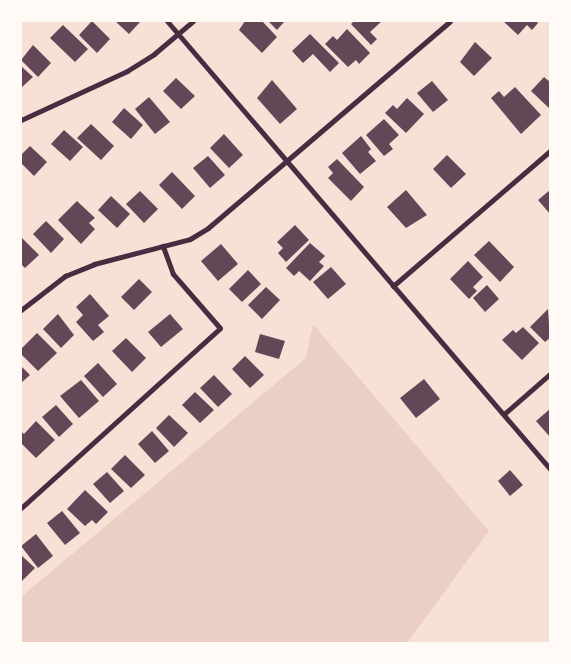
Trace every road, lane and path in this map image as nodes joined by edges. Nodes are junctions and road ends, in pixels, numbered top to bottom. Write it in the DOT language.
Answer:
graph roads {
  1 [pos="167,21"];
  2 [pos="193,21"];
  3 [pos="450,21"];
  4 [pos="176,35"];
  5 [pos="21,120"];
  6 [pos="550,151"];
  7 [pos="287,162"];
  8 [pos="163,246"];
  9 [pos="393,286"];
  10 [pos="21,310"];
  11 [pos="550,374"];
  12 [pos="504,414"];
  13 [pos="550,468"];
  14 [pos="21,508"];
  1 -- 4 [label="street"];
  2 -- 4 [label="street"];
  3 -- 7 [label="street"];
  4 -- 5 [label="street"];
  4 -- 7 [label="street"];
  6 -- 9 [label="street"];
  7 -- 8 [label="street"];
  7 -- 9 [label="street"];
  8 -- 10 [label="street"];
  8 -- 14 [label="street"];
  9 -- 12 [label="street"];
  11 -- 12 [label="street"];
  12 -- 13 [label="street"];
}
